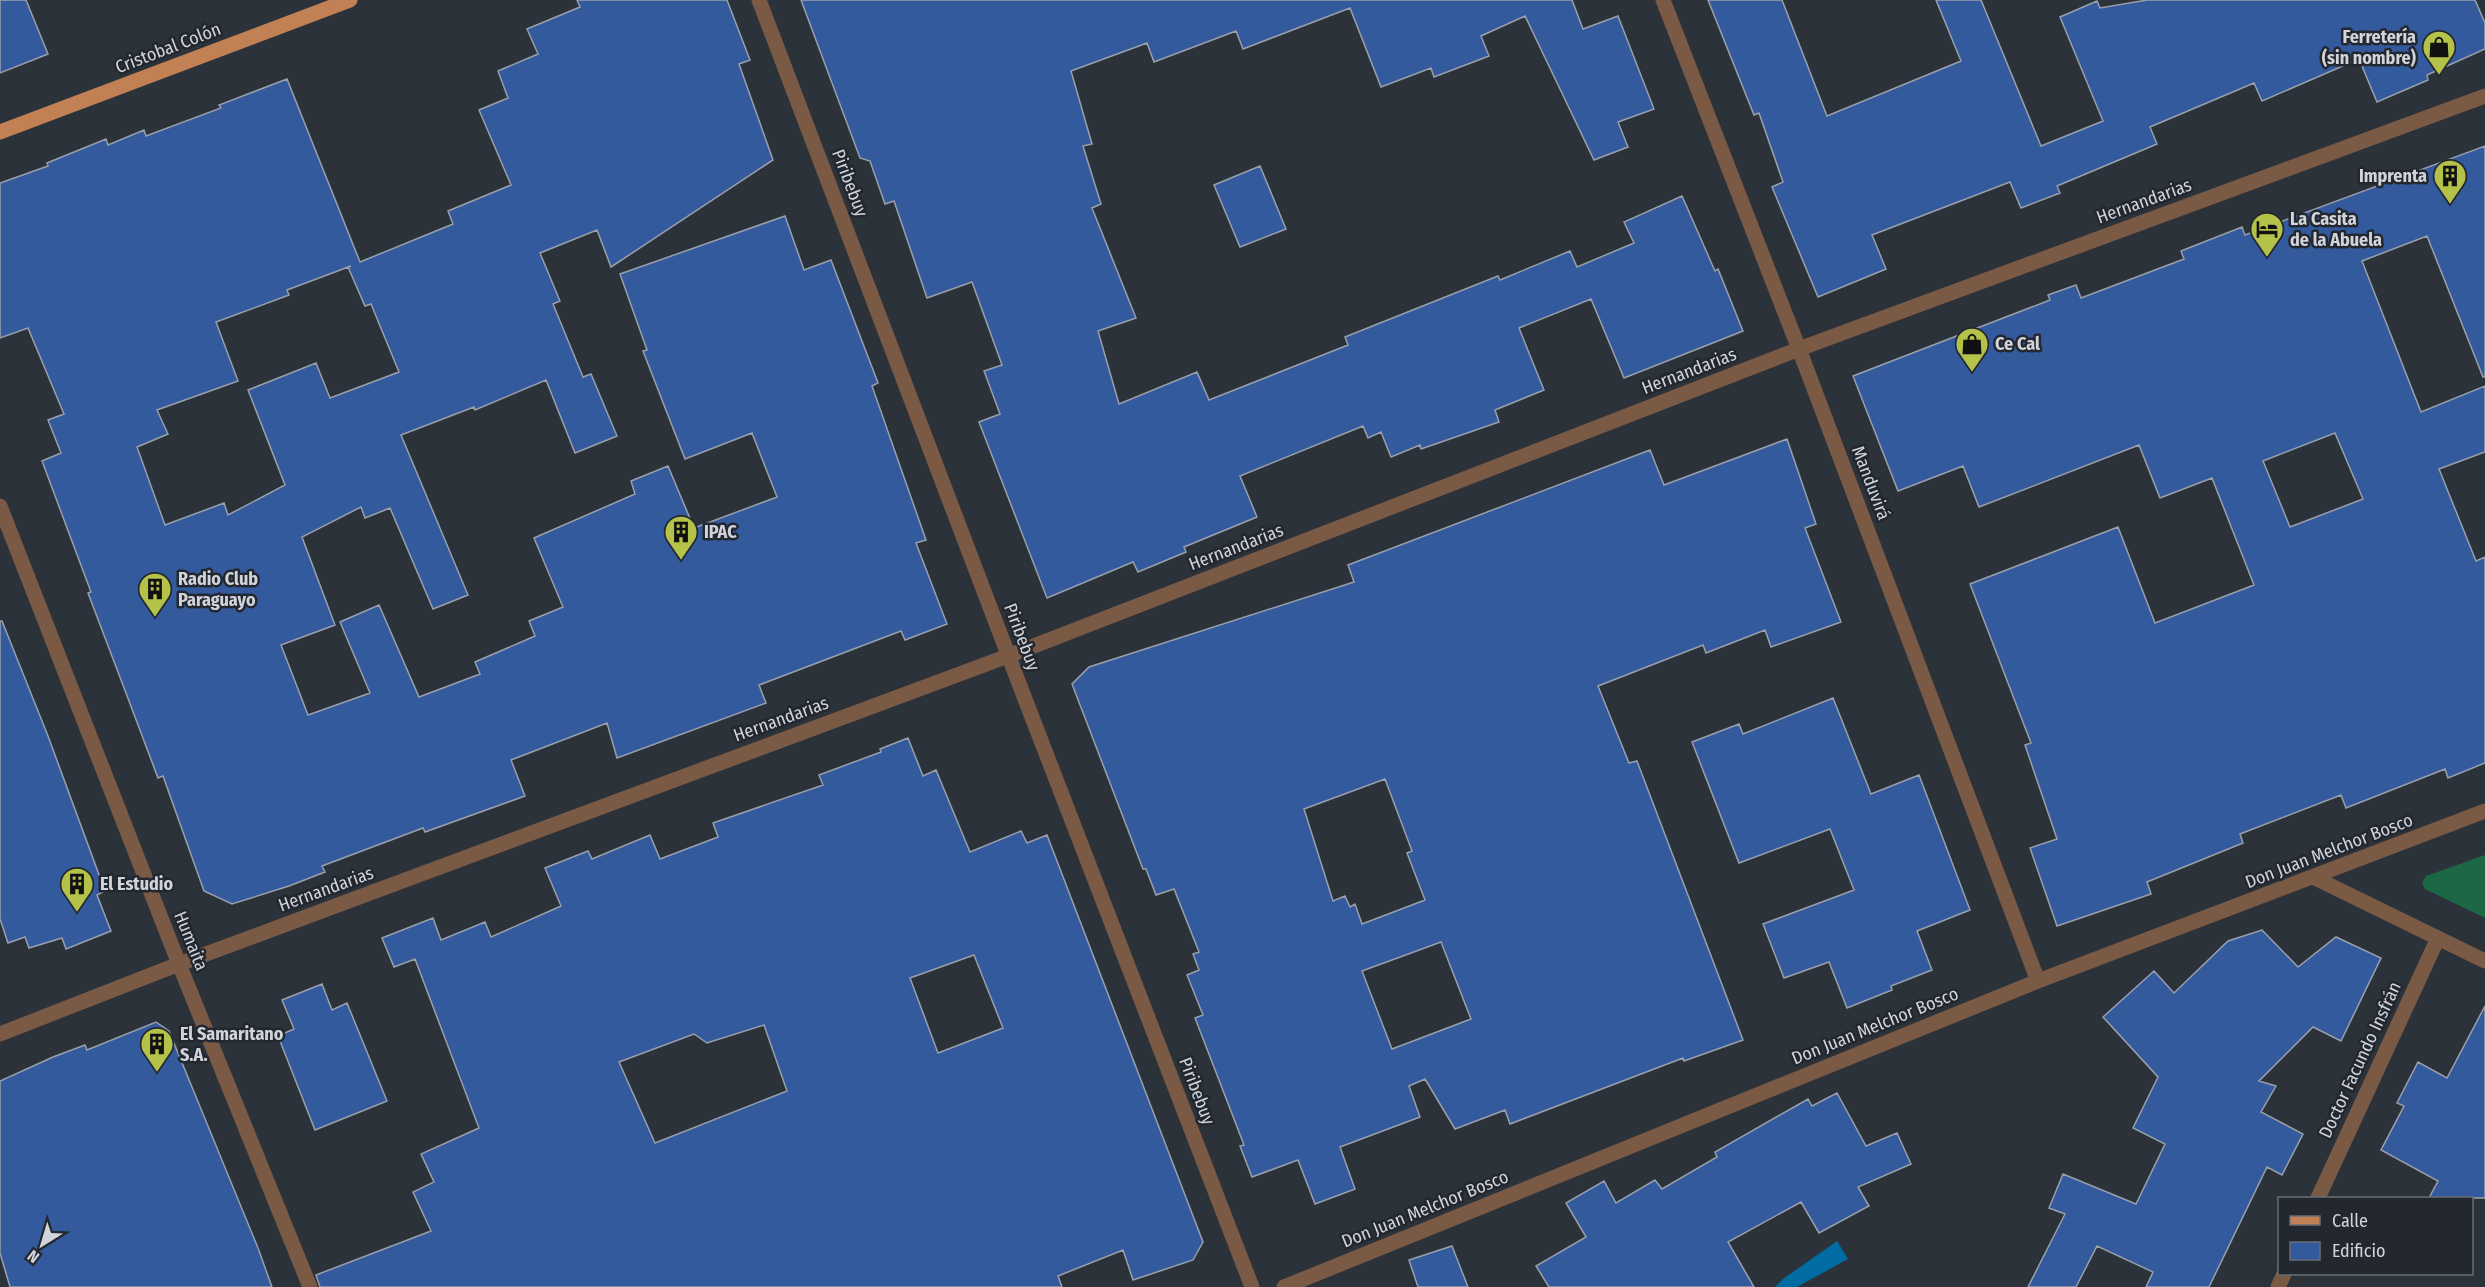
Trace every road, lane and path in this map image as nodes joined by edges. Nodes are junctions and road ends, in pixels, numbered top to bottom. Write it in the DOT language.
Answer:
graph roads {
  1 [pos="350,0"];
  2 [pos="759,0"];
  3 [pos="1663,0"];
  4 [pos="2485,96"];
  5 [pos="0,132"];
  6 [pos="1799,349"];
  7 [pos="0,506"];
  8 [pos="1008,656"];
  9 [pos="2485,811"];
  10 [pos="2313,878"];
  11 [pos="2438,938"];
  12 [pos="2485,962"];
  13 [pos="179,964"];
  14 [pos="2038,981"];
  15 [pos="0,1034"];
  16 [pos="2318,1197"];
  17 [pos="310,1287"];
  18 [pos="1252,1287"];
  19 [pos="1284,1287"];
  1 -- 5 [label="main road, Cristobal Colón"];
  2 -- 8 [label="street, Piribebuy"];
  3 -- 6 [label="street, Manduvirá"];
  4 -- 6 [label="street, Hernandarias"];
  6 -- 8 [label="street, Hernandarias"];
  6 -- 14 [label="street, Manduvirá"];
  7 -- 13 [label="street, Humaita"];
  8 -- 13 [label="street, Hernandarias"];
  8 -- 18 [label="street, Piribebuy"];
  9 -- 10 [label="street, Don Juan Melchor Bosco"];
  10 -- 11 [label="street"];
  10 -- 14 [label="street, Don Juan Melchor Bosco"];
  11 -- 12 [label="street"];
  11 -- 16 [label="street, Doctor Facundo Insfrán"];
  13 -- 15 [label="street, Hernandarias"];
  13 -- 17 [label="street, Humaita"];
  14 -- 19 [label="street, Don Juan Melchor Bosco"];
}
